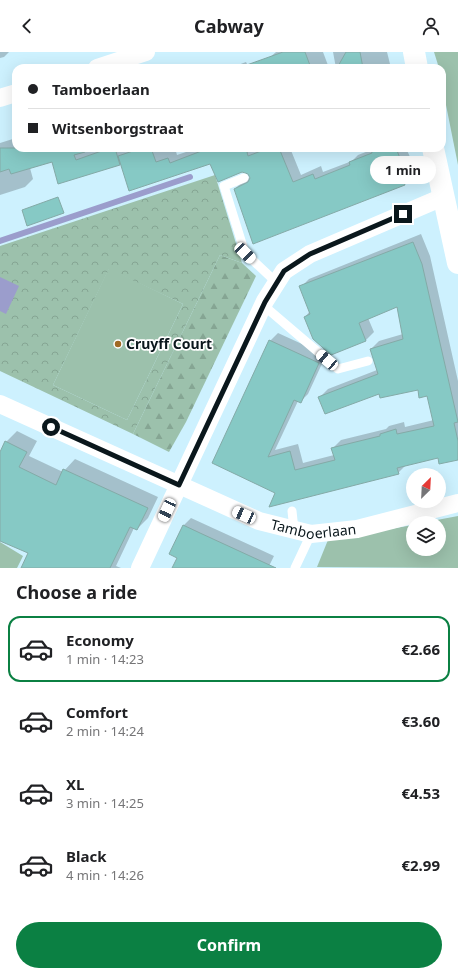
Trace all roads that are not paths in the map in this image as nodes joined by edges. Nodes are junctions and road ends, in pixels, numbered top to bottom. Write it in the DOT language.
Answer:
graph roads {
  1 [pos="146,52"];
  2 [pos="414,52"];
  3 [pos="126,60"];
  4 [pos="112,64"];
  5 [pos="416,64"];
  6 [pos="12,94"];
  7 [pos="0,98"];
  8 [pos="434,152"];
  9 [pos="244,178"];
  10 [pos="443,197"];
  11 [pos="458,263"];
  12 [pos="276,283"];
  13 [pos="263,305"];
  14 [pos="368,361"];
  15 [pos="0,404"];
  16 [pos="179,485"];
  17 [pos="458,503"];
  18 [pos="292,511"];
  19 [pos="302,532"];
  20 [pos="140,568"];
  21 [pos="295,568"];
  1 -- 3 [label="street"];
  2 -- 5 [label="street"];
  3 -- 4 [label="street"];
  6 -- 7 [label="street"];
  8 -- 10 [label="street"];
  9 -- 12 [label="lane"];
  10 -- 11 [label="street"];
  10 -- 12 [label="street"];
  12 -- 13 [label="street"];
  13 -- 14 [label="lane"];
  13 -- 16 [label="street"];
  15 -- 16 [label="street, Tamboerlaan"];
  16 -- 19 [label="street, Tamboerlaan"];
  16 -- 20 [label="street"];
  17 -- 19 [label="street, Tamboerlaan"];
  18 -- 19 [label="lane"];
  19 -- 21 [label="lane"];
}
